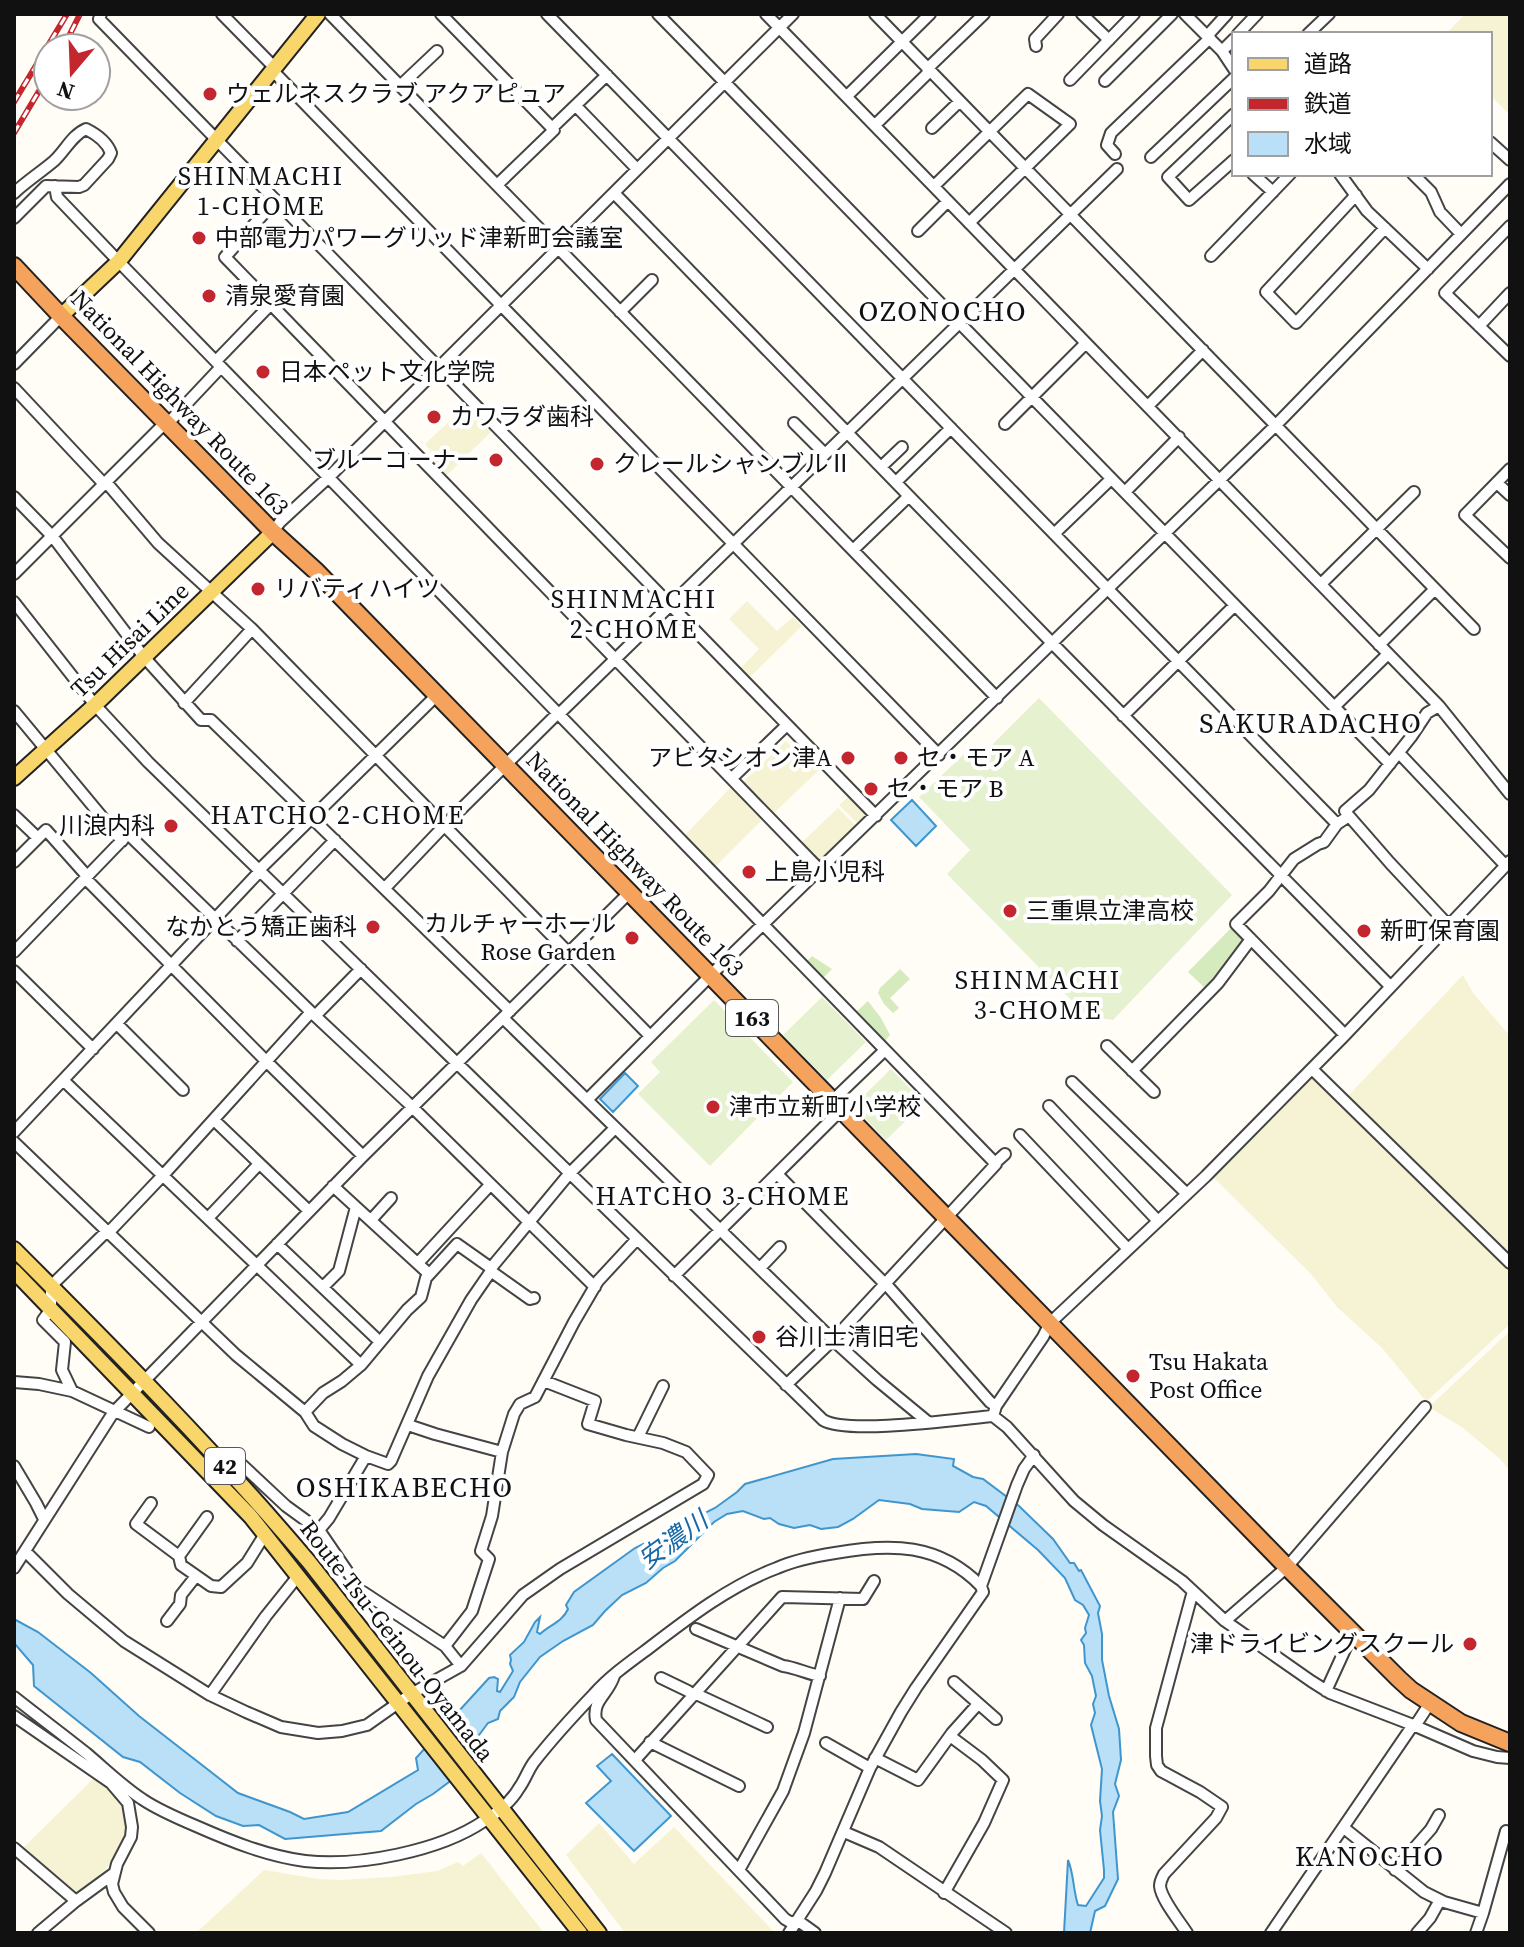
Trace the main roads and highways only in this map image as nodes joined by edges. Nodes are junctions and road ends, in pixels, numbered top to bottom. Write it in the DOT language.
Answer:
graph roads {
  1 [pos="318,14"];
  2 [pos="14,266"];
  3 [pos="61,316"];
  4 [pos="273,532"];
  5 [pos="14,778"];
  6 [pos="14,1249"];
  7 [pos="14,1271"];
  8 [pos="1510,1743"];
  9 [pos="495,1813"];
  10 [pos="580,1933"];
  11 [pos="599,1933"];
  1 -- 3 [label="main road"];
  2 -- 3 [label="highway, National Highway Route 163 / 163"];
  3 -- 4 [label="highway, National Highway Route 163 / 163"];
  4 -- 5 [label="main road, Tsu Hisai Line"];
  4 -- 8 [label="highway, National Highway Route 163 / 163"];
  6 -- 9 [label="main road, Route Tsu-Geinou-Oyamada / 42"];
  7 -- 9 [label="main road, Route Tsu-Geinou-Oyamada / 42"];
  9 -- 10 [label="main road, Route Tsu-Geinou-Oyamada / 42"];
  9 -- 11 [label="main road, Route Tsu-Geinou-Oyamada / 42"];
}
